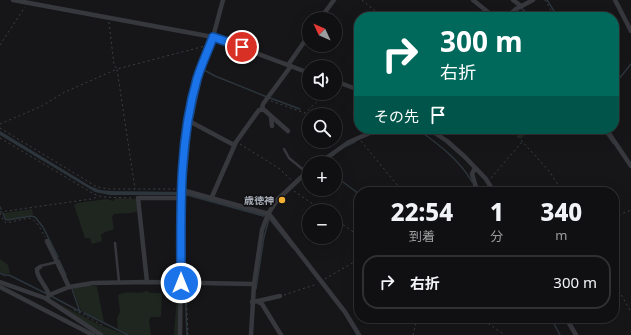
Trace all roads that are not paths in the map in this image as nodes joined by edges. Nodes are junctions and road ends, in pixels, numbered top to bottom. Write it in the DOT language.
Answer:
graph roads {
  1 [pos="13,0"];
  2 [pos="223,0"];
  3 [pos="334,0"];
  4 [pos="473,0"];
  5 [pos="513,0"];
  6 [pos="533,0"];
  7 [pos="615,0"];
  8 [pos="521,6"];
  9 [pos="325,12"];
  10 [pos="488,12"];
  11 [pos="513,12"];
  12 [pos="631,30"];
  13 [pos="213,37"];
  14 [pos="302,46"];
  15 [pos="289,65"];
  16 [pos="302,70"];
  17 [pos="342,84"];
  18 [pos="354,88"];
  19 [pos="262,110"];
  20 [pos="271,117"];
  21 [pos="189,121"];
  22 [pos="272,126"];
  23 [pos="288,131"];
  24 [pos="368,134"];
  25 [pos="436,134"];
  26 [pos="609,134"];
  27 [pos="235,143"];
  28 [pos="284,149"];
  29 [pos="329,156"];
  30 [pos="631,166"];
  31 [pos="302,167"];
  32 [pos="475,168"];
  33 [pos="302,176"];
  34 [pos="476,187"];
  35 [pos="491,187"];
  36 [pos="182,194"];
  37 [pos="211,198"];
  38 [pos="269,214"];
  39 [pos="47,241"];
  40 [pos="115,243"];
  41 [pos="57,262"];
  42 [pos="40,267"];
  43 [pos="0,282"];
  44 [pos="147,282"];
  45 [pos="120,283"];
  46 [pos="184,283"];
  47 [pos="254,284"];
  48 [pos="0,287"];
  49 [pos="69,287"];
  50 [pos="280,296"];
  51 [pos="48,297"];
  52 [pos="255,302"];
  53 [pos="569,323"];
  54 [pos="94,335"];
  55 [pos="101,335"];
  56 [pos="180,335"];
  57 [pos="250,335"];
  58 [pos="281,335"];
  59 [pos="359,335"];
  60 [pos="576,335"];
  1 -- 13 [label="street"];
  2 -- 13 [label="street"];
  3 -- 9 [label="street"];
  4 -- 10 [label="street"];
  5 -- 8 [label="street"];
  6 -- 8 [label="street"];
  7 -- 12 [label="street"];
  8 -- 11 [label="street"];
  13 -- 15 [label="street"];
  13 -- 21 [label="street"];
  14 -- 15 [label="street"];
  15 -- 16 [label="street"];
  15 -- 19 [label="street"];
  17 -- 18 [label="street"];
  19 -- 20 [label="street"];
  19 -- 27 [label="street"];
  20 -- 22 [label="street"];
  20 -- 23 [label="street"];
  21 -- 27 [label="street"];
  21 -- 36 [label="street"];
  24 -- 29 [label="street"];
  25 -- 32 [label="street"];
  26 -- 30 [label="street"];
  27 -- 37 [label="street"];
  28 -- 31 [label="lane"];
  32 -- 34 [label="street"];
  32 -- 35 [label="street"];
  33 -- 38 [label="street"];
  36 -- 37 [label="street"];
  36 -- 44 [label="street"];
  36 -- 46 [label="street"];
  37 -- 38 [label="street"];
  38 -- 47 [label="street"];
  38 -- 59 [label="street"];
  39 -- 41 [label="street"];
  40 -- 45 [label="lane"];
  41 -- 42 [label="lane"];
  41 -- 49 [label="street"];
  42 -- 51 [label="street"];
  43 -- 51 [label="street"];
  44 -- 45 [label="street"];
  44 -- 46 [label="street"];
  45 -- 49 [label="street"];
  46 -- 47 [label="street"];
  46 -- 56 [label="street"];
  47 -- 52 [label="street"];
  48 -- 54 [label="street"];
  49 -- 51 [label="street"];
  50 -- 52 [label="street"];
  51 -- 55 [label="street"];
  52 -- 57 [label="street"];
  52 -- 58 [label="street"];
  53 -- 60 [label="street"];
}
